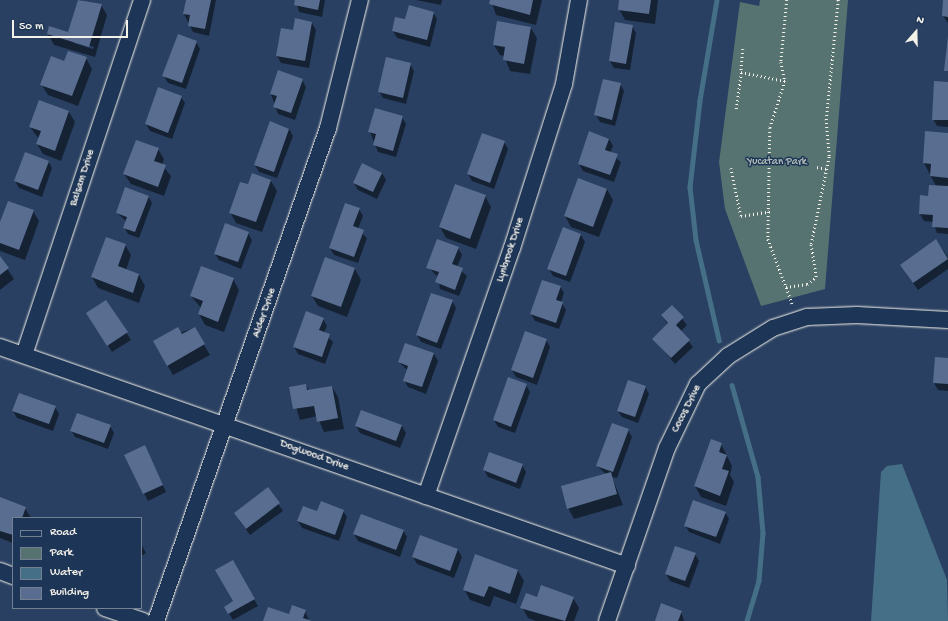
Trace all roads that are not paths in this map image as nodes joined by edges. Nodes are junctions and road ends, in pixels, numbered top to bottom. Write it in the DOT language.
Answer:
graph roads {
  1 [pos="142,0"];
  2 [pos="360,0"];
  3 [pos="579,0"];
  4 [pos="948,320"];
  5 [pos="0,347"];
  6 [pos="24,355"];
  7 [pos="227,424"];
  8 [pos="426,496"];
  9 [pos="627,566"];
  10 [pos="0,572"];
  11 [pos="12,576"];
  12 [pos="109,609"];
  13 [pos="143,621"];
  14 [pos="156,621"];
  15 [pos="607,621"];
  1 -- 6 [label="street, Balsam Drive"];
  2 -- 7 [label="street, Alder Drive"];
  3 -- 8 [label="street, Lynbrook Drive"];
  4 -- 9 [label="street, Cocos Drive"];
  5 -- 6 [label="street, Dogwood Drive"];
  6 -- 7 [label="street, Dogwood Drive"];
  7 -- 8 [label="street, Dogwood Drive"];
  7 -- 14 [label="street, Alder Drive"];
  8 -- 9 [label="street, Dogwood Drive"];
  9 -- 15 [label="street, Cocos Drive"];
  10 -- 11 [label="street"];
  12 -- 13 [label="street"];
}
